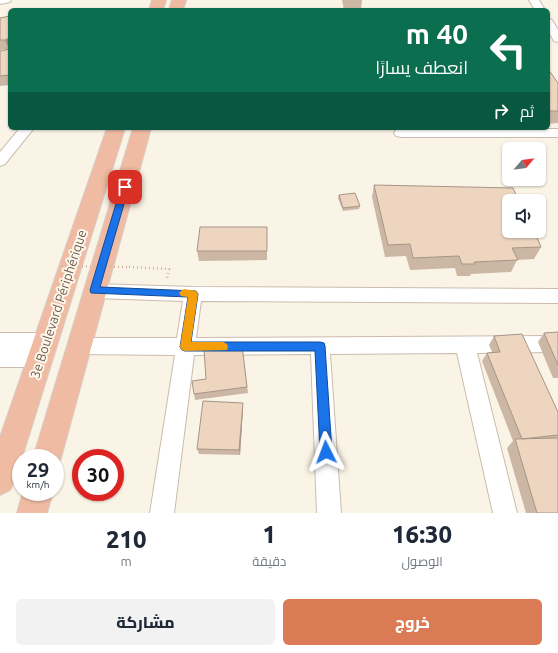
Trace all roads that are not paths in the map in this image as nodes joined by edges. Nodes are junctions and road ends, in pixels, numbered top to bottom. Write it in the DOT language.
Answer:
graph roads {
  1 [pos="6,0"];
  2 [pos="0,1"];
  3 [pos="550,25"];
  4 [pos="558,39"];
  5 [pos="25,130"];
  6 [pos="115,130"];
  7 [pos="141,130"];
  8 [pos="401,133"];
  9 [pos="558,133"];
  10 [pos="0,161"];
  11 [pos="62,290"];
  12 [pos="94,290"];
  13 [pos="193,294"];
  14 [pos="558,296"];
  15 [pos="0,341"];
  16 [pos="558,344"];
  17 [pos="466,345"];
  18 [pos="78,346"];
  19 [pos="320,346"];
  20 [pos="185,347"];
  21 [pos="43,348"];
  22 [pos="0,358"];
  23 [pos="49,449"];
  24 [pos="0,480"];
  25 [pos="35,501"];
  26 [pos="32,513"];
  27 [pos="162,513"];
  28 [pos="329,513"];
  29 [pos="505,513"];
  1 -- 2 [label="street"];
  3 -- 4 [label="street"];
  5 -- 10 [label="street"];
  6 -- 11 [label="highway, 3e Boulevard Périphérique"];
  7 -- 12 [label="highway"];
  8 -- 9 [label="street"];
  11 -- 12 [label="highway"];
  11 -- 21 [label="highway, 3e Boulevard Périphérique"];
  12 -- 13 [label="street"];
  12 -- 18 [label="highway"];
  13 -- 14 [label="street"];
  13 -- 20 [label="street"];
  15 -- 21 [label="street"];
  16 -- 17 [label="street"];
  17 -- 19 [label="street"];
  17 -- 29 [label="street"];
  18 -- 20 [label="street"];
  18 -- 21 [label="highway"];
  18 -- 23 [label="highway"];
  19 -- 20 [label="street"];
  19 -- 28 [label="street"];
  20 -- 27 [label="street"];
  21 -- 22 [label="street"];
  21 -- 24 [label="highway, 3e Boulevard Périphérique"];
  25 -- 26 [label="highway"];
}
